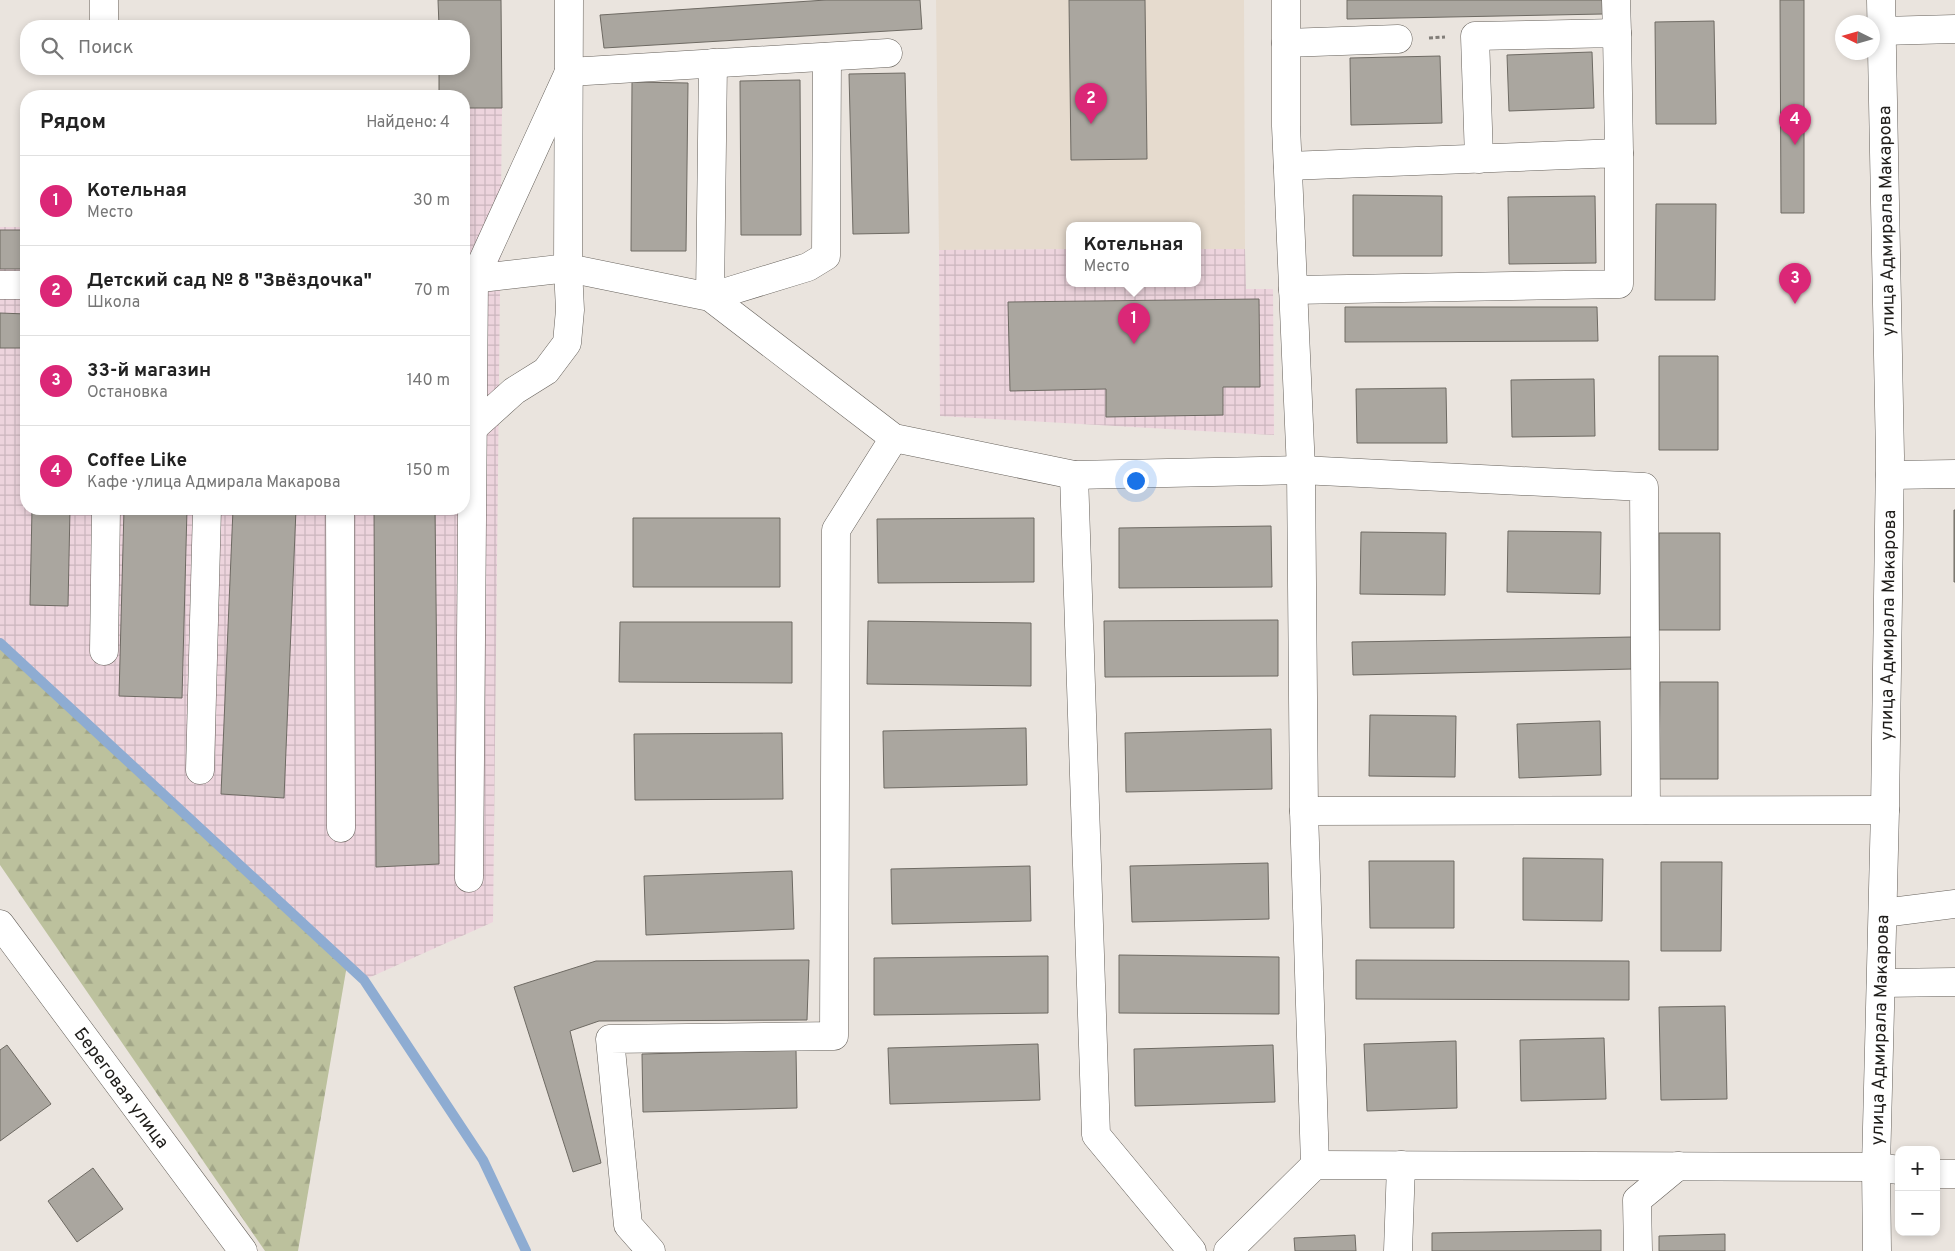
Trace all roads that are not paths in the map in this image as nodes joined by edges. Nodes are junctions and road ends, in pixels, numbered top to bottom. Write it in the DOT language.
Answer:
graph roads {
  1 [pos="104,0"];
  2 [pos="569,0"];
  3 [pos="1286,0"];
  4 [pos="1616,0"];
  5 [pos="1881,0"];
  6 [pos="104,20"];
  7 [pos="1955,28"];
  8 [pos="1882,31"];
  9 [pos="1617,33"];
  10 [pos="1398,39"];
  11 [pos="1286,43"];
  12 [pos="888,53"];
  13 [pos="827,57"];
  14 [pos="713,63"];
  15 [pos="569,72"];
  16 [pos="1619,153"];
  17 [pos="1479,159"];
  18 [pos="1288,166"];
  19 [pos="568,268"];
  20 [pos="470,278"];
  21 [pos="470,280"];
  22 [pos="0,285"];
  23 [pos="20,285"];
  24 [pos="1294,290"];
  25 [pos="710,297"];
  26 [pos="470,317"];
  27 [pos="473,428"];
  28 [pos="894,438"];
  29 [pos="1301,470"];
  30 [pos="1955,474"];
  31 [pos="1074,475"];
  32 [pos="1890,475"];
  33 [pos="106,515"];
  34 [pos="207,515"];
  35 [pos="340,515"];
  36 [pos="104,651"];
  37 [pos="200,770"];
  38 [pos="1646,810"];
  39 [pos="1886,810"];
  40 [pos="1304,811"];
  41 [pos="341,828"];
  42 [pos="469,878"];
  43 [pos="1955,904"];
  44 [pos="1883,913"];
  45 [pos="0,924"];
  46 [pos="1955,982"];
  47 [pos="1881,983"];
  48 [pos="1315,1165"];
  49 [pos="1401,1165"];
  50 [pos="1678,1166"];
  51 [pos="1888,1168"];
  52 [pos="1940,1174"];
  53 [pos="1955,1174"];
  54 [pos="243,1251"];
  55 [pos="651,1251"];
  56 [pos="1192,1251"];
  57 [pos="1228,1251"];
  58 [pos="1398,1251"];
  59 [pos="1638,1251"];
  60 [pos="1877,1251"];
  1 -- 6 [label="street"];
  2 -- 15 [label="street"];
  3 -- 11 [label="street"];
  4 -- 9 [label="street"];
  5 -- 8 [label="street, улица Адмирала Макарова"];
  7 -- 8 [label="street"];
  8 -- 32 [label="street, улица Адмирала Макарова"];
  9 -- 16 [label="street"];
  9 -- 17 [label="street"];
  10 -- 11 [label="street"];
  11 -- 18 [label="street"];
  12 -- 13 [label="street"];
  13 -- 14 [label="street"];
  13 -- 25 [label="street"];
  14 -- 15 [label="street"];
  14 -- 25 [label="street"];
  15 -- 19 [label="street"];
  15 -- 20 [label="street"];
  16 -- 17 [label="street"];
  16 -- 24 [label="street"];
  17 -- 18 [label="street"];
  18 -- 24 [label="street"];
  19 -- 21 [label="street"];
  19 -- 25 [label="street"];
  19 -- 27 [label="street"];
  22 -- 23 [label="street"];
  24 -- 29 [label="street"];
  25 -- 28 [label="street"];
  26 -- 27 [label="street"];
  27 -- 42 [label="street"];
  28 -- 31 [label="street"];
  28 -- 55 [label="street"];
  29 -- 31 [label="street"];
  29 -- 38 [label="street"];
  29 -- 40 [label="street"];
  30 -- 32 [label="street"];
  31 -- 56 [label="street"];
  32 -- 39 [label="street, улица Адмирала Макарова"];
  33 -- 36 [label="street"];
  34 -- 37 [label="street"];
  35 -- 41 [label="street"];
  38 -- 39 [label="street"];
  38 -- 40 [label="street"];
  39 -- 44 [label="street, улица Адмирала Макарова"];
  40 -- 48 [label="street"];
  43 -- 44 [label="street"];
  44 -- 47 [label="street, улица Адмирала Макарова"];
  45 -- 54 [label="street, Береговая улица"];
  46 -- 47 [label="street"];
  47 -- 51 [label="street, улица Адмирала Макарова"];
  48 -- 49 [label="street"];
  48 -- 57 [label="street"];
  49 -- 50 [label="street"];
  49 -- 58 [label="street"];
  50 -- 51 [label="street"];
  50 -- 59 [label="street"];
  51 -- 60 [label="street, улица Адмирала Макарова"];
  52 -- 53 [label="street"];
}
